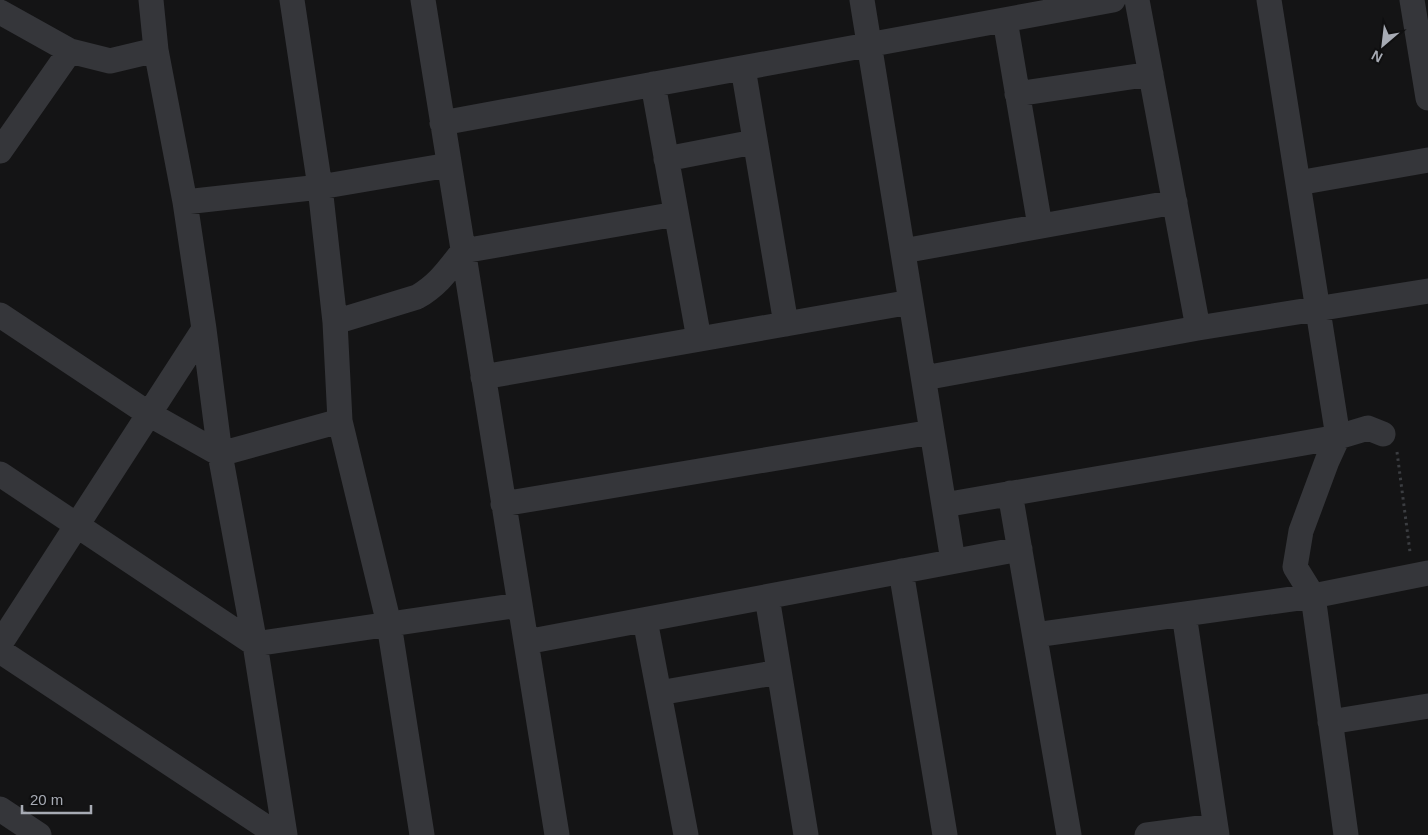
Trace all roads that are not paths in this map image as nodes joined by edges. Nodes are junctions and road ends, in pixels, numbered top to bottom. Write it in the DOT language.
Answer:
graph roads {
  1 [pos="151,0"];
  2 [pos="292,0"];
  3 [pos="422,0"];
  4 [pos="862,0"];
  5 [pos="1113,0"];
  6 [pos="1137,0"];
  7 [pos="1269,0"];
  8 [pos="1412,0"];
  9 [pos="0,12"];
  10 [pos="1005,20"];
  11 [pos="870,44"];
  12 [pos="156,50"];
  13 [pos="70,52"];
  14 [pos="743,68"];
  15 [pos="1151,74"];
  16 [pos="652,84"];
  17 [pos="1017,94"];
  18 [pos="1428,98"];
  19 [pos="442,122"];
  20 [pos="754,142"];
  21 [pos="0,151"];
  22 [pos="666,159"];
  23 [pos="1428,160"];
  24 [pos="449,165"];
  25 [pos="1298,183"];
  26 [pos="320,187"];
  27 [pos="185,202"];
  28 [pos="1175,202"];
  29 [pos="676,214"];
  30 [pos="1040,226"];
  31 [pos="463,251"];
  32 [pos="903,251"];
  33 [pos="1428,291"];
  34 [pos="912,302"];
  35 [pos="1318,309"];
  36 [pos="0,315"];
  37 [pos="335,322"];
  38 [pos="786,324"];
  39 [pos="1198,328"];
  40 [pos="204,329"];
  41 [pos="699,339"];
  42 [pos="483,377"];
  43 [pos="924,378"];
  44 [pos="149,414"];
  45 [pos="340,421"];
  46 [pos="932,432"];
  47 [pos="1384,434"];
  48 [pos="1338,437"];
  49 [pos="220,454"];
  50 [pos="0,474"];
  51 [pos="1010,493"];
  52 [pos="503,504"];
  53 [pos="944,504"];
  54 [pos="77,525"];
  55 [pos="1020,549"];
  56 [pos="954,561"];
  57 [pos="901,571"];
  58 [pos="1420,574"];
  59 [pos="1313,596"];
  60 [pos="767,597"];
  61 [pos="520,605"];
  62 [pos="1184,614"];
  63 [pos="645,620"];
  64 [pos="389,624"];
  65 [pos="1035,635"];
  66 [pos="526,642"];
  67 [pos="0,644"];
  68 [pos="255,644"];
  69 [pos="0,650"];
  70 [pos="779,672"];
  71 [pos="659,693"];
  72 [pos="1428,706"];
  73 [pos="1330,722"];
  74 [pos="0,809"];
  75 [pos="1216,830"];
  76 [pos="39,835"];
  77 [pos="278,835"];
  78 [pos="285,835"];
  79 [pos="422,835"];
  80 [pos="557,835"];
  81 [pos="686,835"];
  82 [pos="806,835"];
  83 [pos="945,835"];
  84 [pos="1069,835"];
  85 [pos="1147,835"];
  86 [pos="1346,835"];
  1 -- 12 [label="street"];
  2 -- 26 [label="street"];
  3 -- 19 [label="street"];
  4 -- 11 [label="street"];
  5 -- 10 [label="street"];
  6 -- 15 [label="street"];
  7 -- 25 [label="street"];
  8 -- 18 [label="street"];
  9 -- 13 [label="street"];
  10 -- 11 [label="street"];
  10 -- 17 [label="street"];
  11 -- 14 [label="street"];
  11 -- 32 [label="street"];
  12 -- 13 [label="street"];
  12 -- 27 [label="street"];
  13 -- 21 [label="street"];
  14 -- 16 [label="street"];
  14 -- 20 [label="street"];
  15 -- 17 [label="street"];
  15 -- 28 [label="street"];
  16 -- 19 [label="street"];
  16 -- 22 [label="street"];
  17 -- 30 [label="street"];
  19 -- 24 [label="street"];
  20 -- 22 [label="street"];
  20 -- 38 [label="street"];
  22 -- 29 [label="street"];
  23 -- 25 [label="street"];
  24 -- 26 [label="street"];
  24 -- 31 [label="street"];
  25 -- 35 [label="street"];
  26 -- 27 [label="street"];
  26 -- 37 [label="street"];
  27 -- 40 [label="street"];
  28 -- 30 [label="street"];
  28 -- 39 [label="street"];
  29 -- 31 [label="street"];
  29 -- 41 [label="street"];
  30 -- 32 [label="street"];
  31 -- 37 [label="street"];
  31 -- 42 [label="street"];
  32 -- 34 [label="street"];
  33 -- 35 [label="street"];
  34 -- 38 [label="street"];
  34 -- 43 [label="street"];
  35 -- 39 [label="street"];
  35 -- 48 [label="street"];
  36 -- 44 [label="street"];
  37 -- 45 [label="street"];
  38 -- 41 [label="street"];
  39 -- 43 [label="street"];
  40 -- 44 [label="street"];
  40 -- 49 [label="street"];
  41 -- 42 [label="street"];
  42 -- 52 [label="street"];
  43 -- 46 [label="street"];
  44 -- 49 [label="street"];
  44 -- 54 [label="street"];
  45 -- 49 [label="street"];
  45 -- 64 [label="street"];
  46 -- 52 [label="street"];
  46 -- 53 [label="street"];
  47 -- 48 [label="street"];
  48 -- 51 [label="street"];
  48 -- 59 [label="street"];
  49 -- 68 [label="street"];
  50 -- 54 [label="street"];
  51 -- 53 [label="street"];
  51 -- 55 [label="street"];
  52 -- 61 [label="street"];
  53 -- 56 [label="street"];
  54 -- 67 [label="street"];
  54 -- 68 [label="street"];
  55 -- 56 [label="street"];
  55 -- 65 [label="street"];
  56 -- 57 [label="street"];
  57 -- 60 [label="street"];
  57 -- 83 [label="street"];
  58 -- 59 [label="street"];
  59 -- 62 [label="street"];
  59 -- 73 [label="street"];
  60 -- 63 [label="street"];
  60 -- 70 [label="street"];
  61 -- 64 [label="street"];
  61 -- 66 [label="street"];
  62 -- 65 [label="street"];
  62 -- 75 [label="street"];
  63 -- 66 [label="street"];
  63 -- 71 [label="street"];
  64 -- 68 [label="street"];
  64 -- 79 [label="street"];
  65 -- 84 [label="street"];
  66 -- 80 [label="street"];
  68 -- 78 [label="street"];
  69 -- 77 [label="street"];
  70 -- 71 [label="street"];
  70 -- 82 [label="street"];
  71 -- 81 [label="street"];
  72 -- 73 [label="street"];
  73 -- 86 [label="street"];
  74 -- 76 [label="street"];
  75 -- 85 [label="street"];
}
